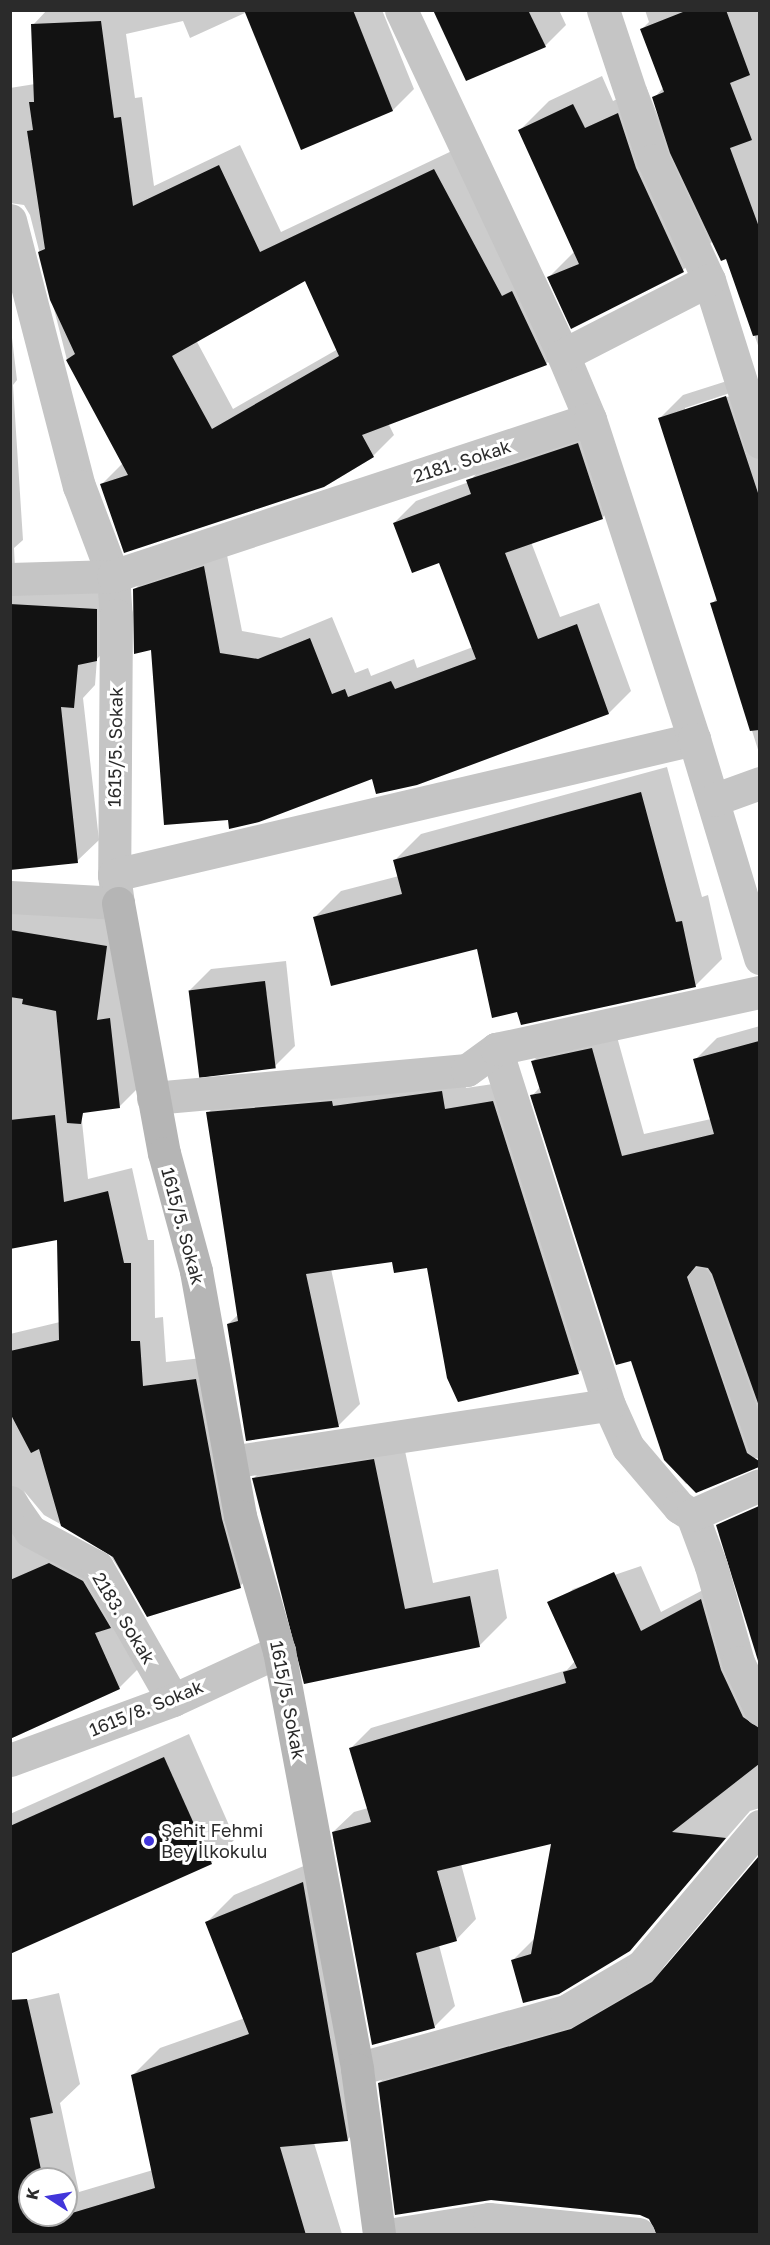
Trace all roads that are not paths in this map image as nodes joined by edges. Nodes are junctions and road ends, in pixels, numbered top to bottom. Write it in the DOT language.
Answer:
graph roads {
  1 [pos="401,10"];
  2 [pos="603,10"];
  3 [pos="10,220"];
  4 [pos="709,280"];
  5 [pos="563,355"];
  6 [pos="590,419"];
  7 [pos="759,442"];
  8 [pos="113,576"];
  9 [pos="10,579"];
  10 [pos="694,739"];
  11 [pos="759,783"];
  12 [pos="713,800"];
  13 [pos="116,889"];
  14 [pos="10,897"];
  15 [pos="753,907"];
  16 [pos="759,958"];
  17 [pos="759,992"];
  18 [pos="496,1049"];
  19 [pos="153,1098"];
  20 [pos="700,1279"];
  21 [pos="609,1405"];
  22 [pos="759,1448"];
  23 [pos="230,1462"];
  24 [pos="759,1485"];
  25 [pos="10,1502"];
  26 [pos="692,1515"];
  27 [pos="279,1651"];
  28 [pos="173,1700"];
  29 [pos="759,1709"];
  30 [pos="10,1760"];
  31 [pos="759,1826"];
  32 [pos="357,2068"];
  33 [pos="621,2234"];
  34 [pos="379,2235"];
  35 [pos="394,2235"];
  1 -- 5 [label="street"];
  2 -- 4 [label="street"];
  3 -- 8 [label="street, 1615/5. Sokak"];
  4 -- 5 [label="street"];
  4 -- 7 [label="street"];
  5 -- 6 [label="street"];
  6 -- 8 [label="street, 2181. Sokak"];
  6 -- 10 [label="street"];
  8 -- 9 [label="street, 2181. Sokak"];
  8 -- 13 [label="street, 1615/5. Sokak"];
  10 -- 12 [label="street"];
  10 -- 13 [label="street"];
  11 -- 12 [label="street"];
  12 -- 15 [label="street"];
  13 -- 14 [label="street"];
  13 -- 19 [label="main road, 1615/5. Sokak"];
  15 -- 16 [label="street"];
  17 -- 18 [label="street"];
  18 -- 19 [label="street"];
  18 -- 21 [label="street"];
  19 -- 23 [label="main road, 1615/5. Sokak"];
  20 -- 22 [label="lane"];
  21 -- 23 [label="street"];
  21 -- 26 [label="street"];
  23 -- 27 [label="main road, 1615/5. Sokak"];
  24 -- 26 [label="street"];
  25 -- 28 [label="street, 2183. Sokak"];
  26 -- 29 [label="street"];
  27 -- 28 [label="street, 1615/8. Sokak"];
  27 -- 32 [label="main road, 1615/5. Sokak"];
  28 -- 30 [label="street, 1615/8. Sokak"];
  31 -- 32 [label="street"];
  32 -- 34 [label="main road, 1615/5. Sokak"];
  33 -- 35 [label="street"];
}
